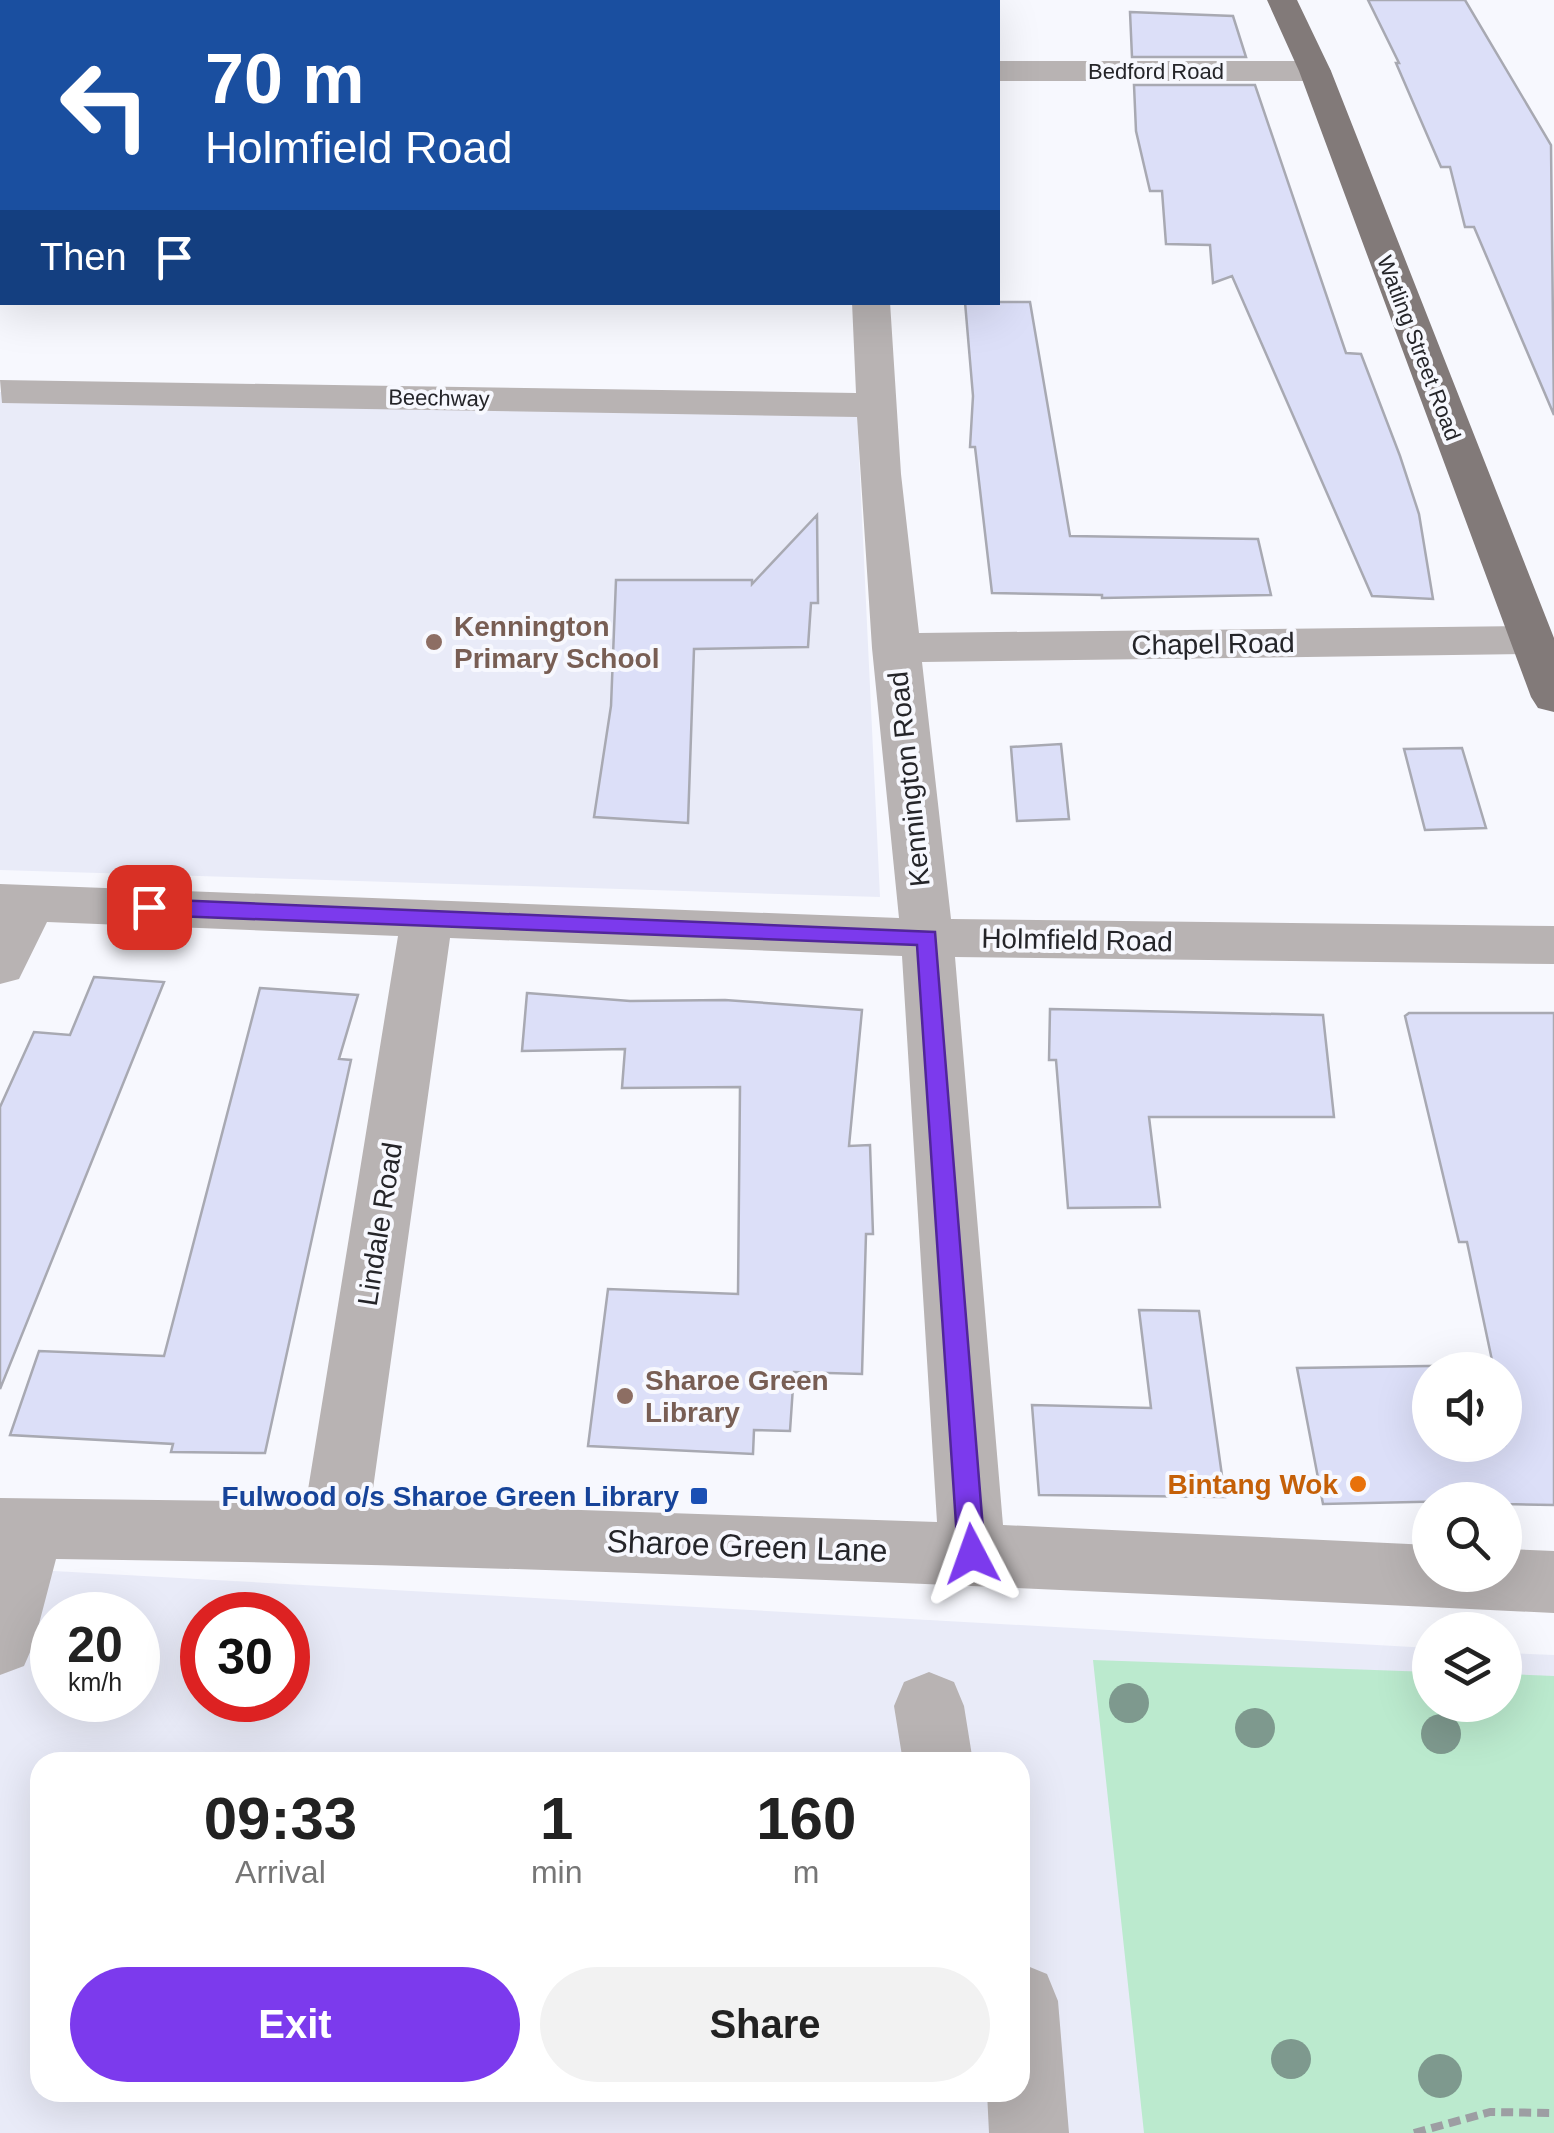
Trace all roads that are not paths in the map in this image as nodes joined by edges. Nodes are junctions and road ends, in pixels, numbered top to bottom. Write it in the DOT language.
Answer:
graph roads {
  1 [pos="1282,0"];
  2 [pos="1000,71"];
  3 [pos="1314,72"];
  4 [pos="872,305"];
  5 [pos="2,390"];
  6 [pos="875,405"];
  7 [pos="1530,640"];
  8 [pos="895,648"];
  9 [pos="1554,697"];
  10 [pos="15,902"];
  11 [pos="426,916"];
  12 [pos="927,938"];
  13 [pos="1554,945"];
  14 [pos="0,966"];
  15 [pos="15,1529"];
  16 [pos="334,1532"];
  17 [pos="972,1554"];
  18 [pos="1554,1582"];
  19 [pos="0,1644"];
  20 [pos="1027,2102"];
  21 [pos="1029,2133"];
  1 -- 3 [label="main road, Watling Street Road"];
  2 -- 3 [label="street, Bedford Road"];
  3 -- 7 [label="main road, Watling Street Road"];
  4 -- 6 [label="street, Kennington Road"];
  5 -- 6 [label="street, Beechway"];
  6 -- 8 [label="street, Kennington Road"];
  7 -- 8 [label="street, Chapel Road"];
  7 -- 9 [label="main road, Watling Street Road"];
  8 -- 12 [label="street, Kennington Road"];
  10 -- 11 [label="street, Holmfield Road"];
  10 -- 14 [label="street"];
  11 -- 12 [label="street, Holmfield Road"];
  11 -- 16 [label="street, Lindale Road"];
  12 -- 13 [label="street, Holmfield Road"];
  12 -- 17 [label="street, Kennington Road"];
  15 -- 16 [label="street, Sharoe Green Lane"];
  15 -- 19 [label="street"];
  16 -- 17 [label="street, Sharoe Green Lane"];
  17 -- 18 [label="street, Sharoe Green Lane"];
  20 -- 21 [label="street"];
}
